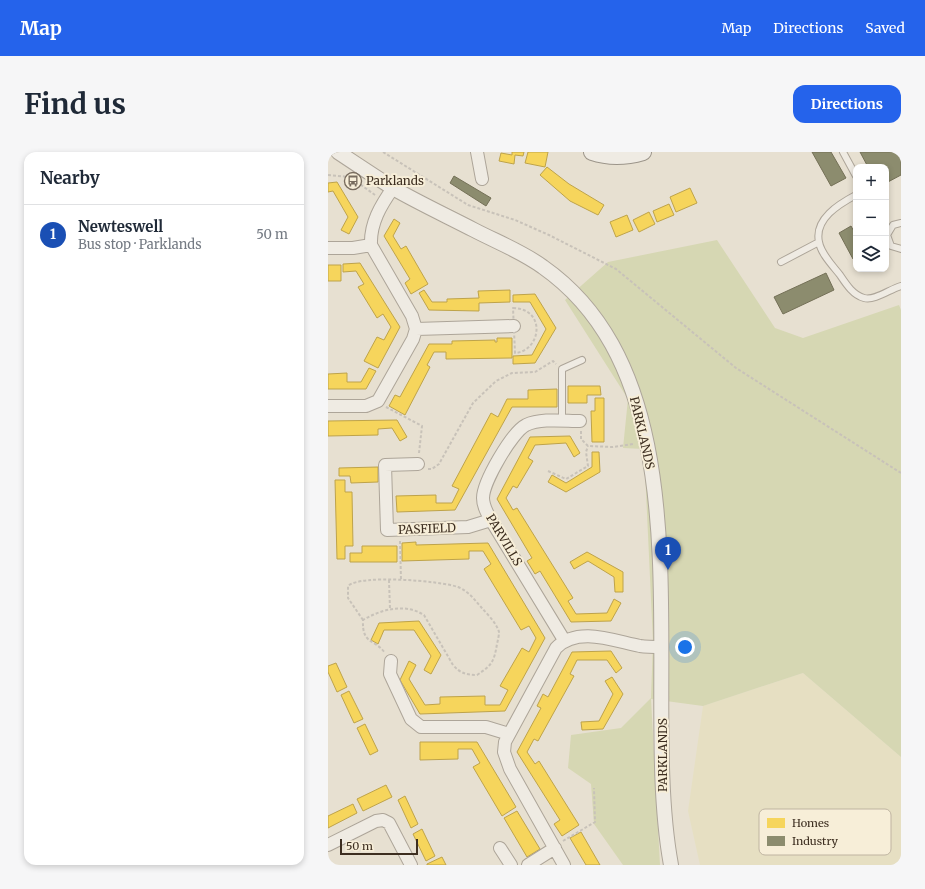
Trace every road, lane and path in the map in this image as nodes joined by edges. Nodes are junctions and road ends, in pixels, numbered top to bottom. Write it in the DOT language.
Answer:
graph roads {
  1 [pos="338,152"];
  2 [pos="383,152"];
  3 [pos="477,152"];
  4 [pos="592,152"];
  5 [pos="643,152"];
  6 [pos="843,152"];
  7 [pos="853,170"];
  8 [pos="328,175"];
  9 [pos="482,179"];
  10 [pos="393,188"];
  11 [pos="853,197"];
  12 [pos="384,201"];
  13 [pos="901,223"];
  14 [pos="889,228"];
  15 [pos="887,236"];
  16 [pos="818,242"];
  17 [pos="371,245"];
  18 [pos="328,248"];
  19 [pos="901,249"];
  20 [pos="781,262"];
  21 [pos="901,286"];
  22 [pos="514,326"];
  23 [pos="416,329"];
  24 [pos="582,360"];
  25 [pos="562,369"];
  26 [pos="378,401"];
  27 [pos="328,406"];
  28 [pos="562,421"];
  29 [pos="580,421"];
  30 [pos="646,442"];
  31 [pos="588,446"];
  32 [pos="418,464"];
  33 [pos="548,471"];
  34 [pos="901,473"];
  35 [pos="491,520"];
  36 [pos="400,529"];
  37 [pos="389,580"];
  38 [pos="401,580"];
  39 [pos="390,609"];
  40 [pos="363,620"];
  41 [pos="564,640"];
  42 [pos="662,647"];
  43 [pos="391,661"];
  44 [pos="509,734"];
  45 [pos="594,788"];
  46 [pos="328,845"];
  47 [pos="500,848"];
  48 [pos="555,848"];
  49 [pos="411,865"];
  50 [pos="511,865"];
  51 [pos="528,865"];
  52 [pos="564,865"];
  53 [pos="671,865"];
  1 -- 10 [label="street, PARKLANDS"];
  2 -- 34 [label="path"];
  3 -- 9 [label="street"];
  4 -- 5 [label="main road"];
  6 -- 7 [label="lane"];
  8 -- 12 [label="path"];
  10 -- 12 [label="street"];
  10 -- 30 [label="street, PARKLANDS"];
  11 -- 16 [label="lane"];
  12 -- 17 [label="street"];
  13 -- 14 [label="lane"];
  15 -- 19 [label="lane"];
  16 -- 20 [label="lane"];
  16 -- 21 [label="lane"];
  17 -- 18 [label="street"];
  17 -- 23 [label="street"];
  22 -- 23 [label="street"];
  23 -- 26 [label="street"];
  24 -- 25 [label="lane"];
  25 -- 28 [label="lane"];
  25 -- 32 [label="path"];
  26 -- 27 [label="street"];
  26 -- 32 [label="path"];
  28 -- 29 [label="street, PARVILLS"];
  28 -- 35 [label="street, PARVILLS"];
  29 -- 31 [label="path"];
  30 -- 31 [label="path"];
  30 -- 42 [label="street, PARKLANDS"];
  31 -- 33 [label="path"];
  32 -- 36 [label="street, PASFIELD"];
  35 -- 36 [label="street, PASFIELD"];
  35 -- 41 [label="street, PARVILLS"];
  36 -- 38 [label="path"];
  37 -- 38 [label="path"];
  37 -- 39 [label="path"];
  37 -- 40 [label="path"];
  38 -- 39 [label="path"];
  39 -- 40 [label="path"];
  40 -- 43 [label="path"];
  41 -- 42 [label="street"];
  41 -- 44 [label="street"];
  42 -- 53 [label="street, PARKLANDS"];
  43 -- 44 [label="street"];
  44 -- 48 [label="street"];
  45 -- 48 [label="path"];
  46 -- 49 [label="street"];
  47 -- 50 [label="street"];
  48 -- 51 [label="street"];
  48 -- 52 [label="street"];
}
